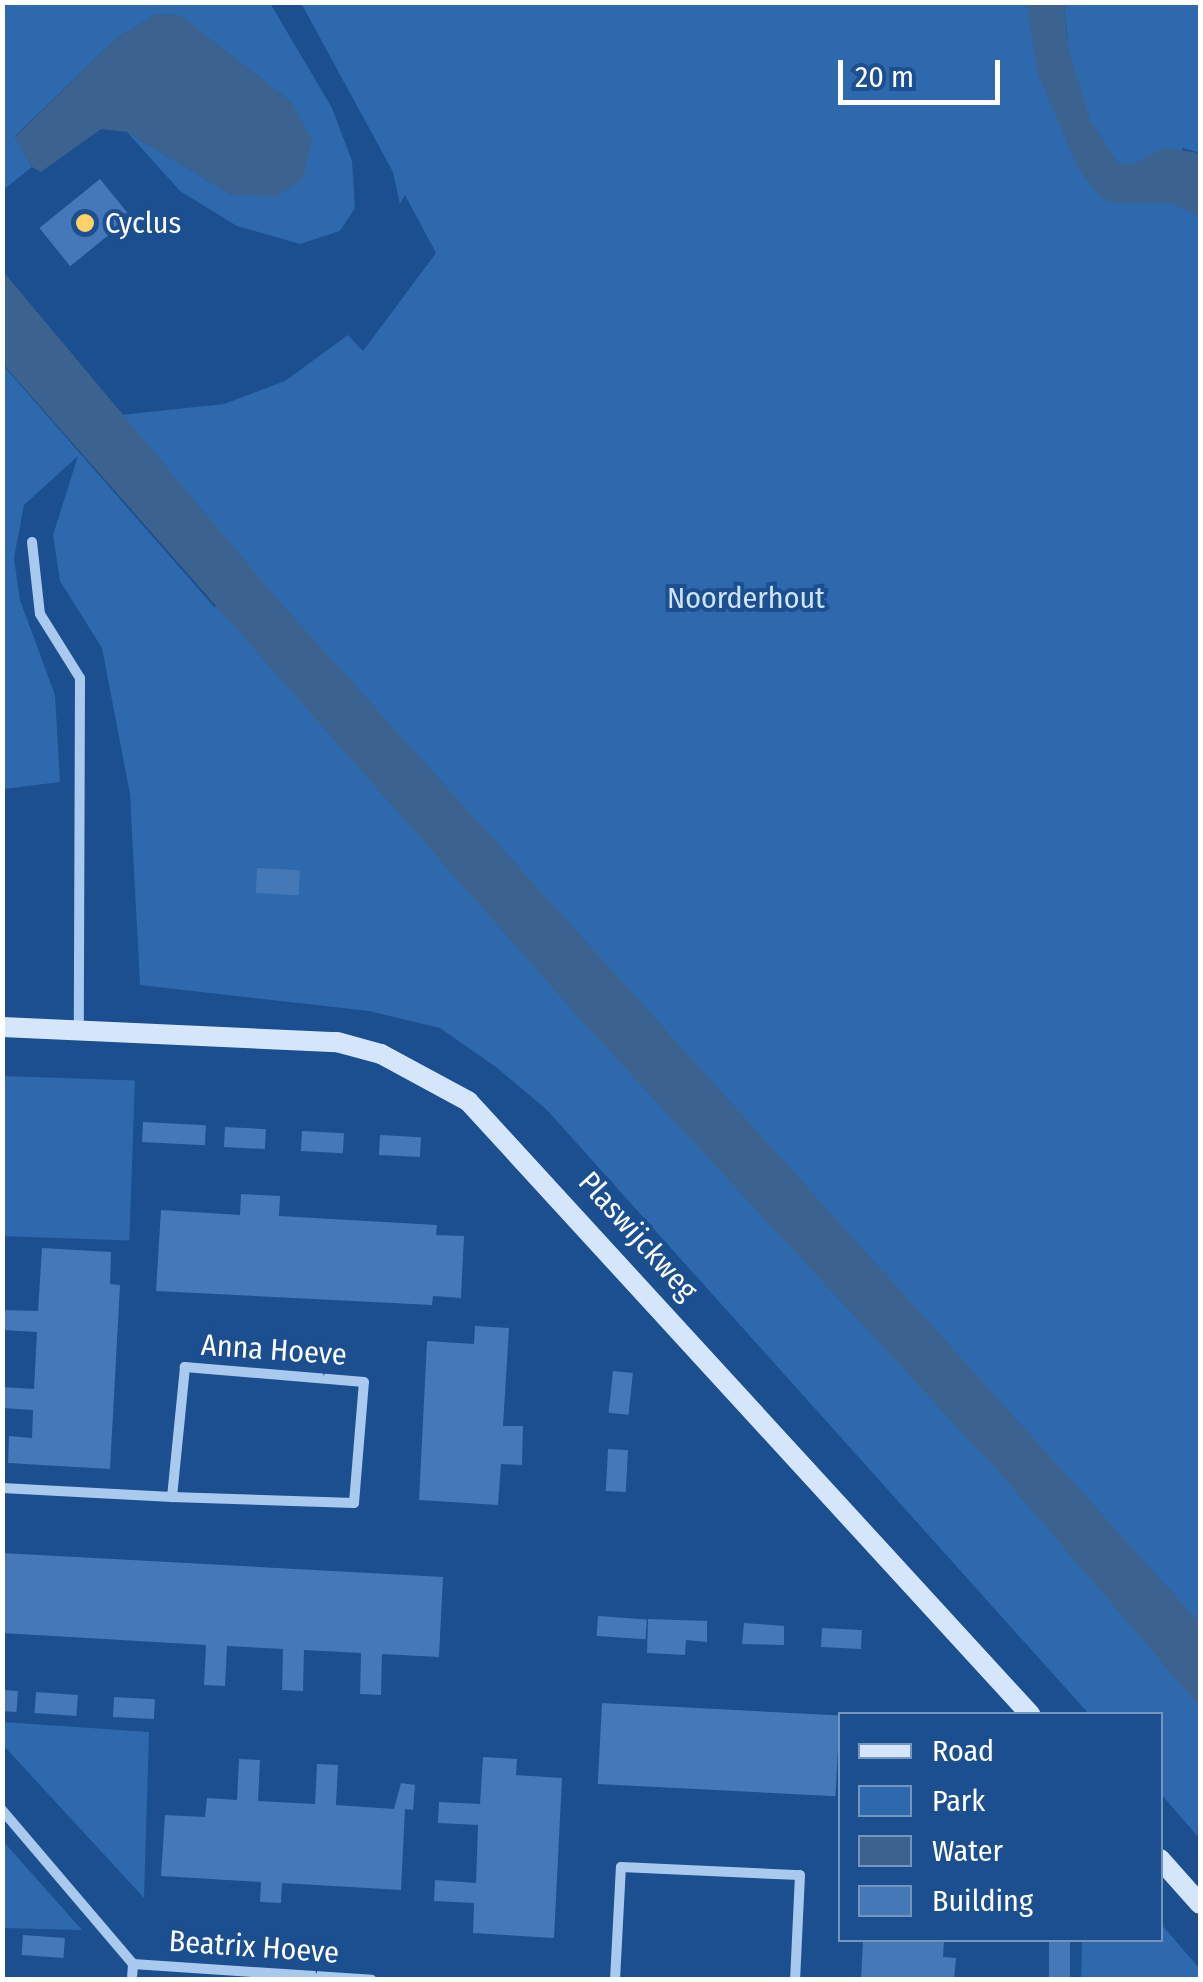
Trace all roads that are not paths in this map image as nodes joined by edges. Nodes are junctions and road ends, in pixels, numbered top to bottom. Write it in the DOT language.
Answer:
graph roads {
  1 [pos="32,542"];
  2 [pos="2,1027"];
  3 [pos="79,1030"];
  4 [pos="2,1488"];
  5 [pos="172,1497"];
  6 [pos="1028,1712"];
  7 [pos="2,1810"];
  8 [pos="1163,1863"];
  9 [pos="1200,1904"];
  10 [pos="133,1964"];
  11 [pos="132,1980"];
  12 [pos="370,1980"];
  13 [pos="615,1980"];
  14 [pos="796,1980"];
  1 -- 3 [label="street"];
  2 -- 3 [label="street, Plaswijckweg"];
  3 -- 6 [label="street, Plaswijckweg"];
  4 -- 5 [label="street, Anna Hoeve"];
  5 -- 5 [label="street, Anna Hoeve"];
  7 -- 10 [label="street"];
  8 -- 9 [label="street"];
  10 -- 11 [label="street"];
  10 -- 12 [label="street, Beatrix Hoeve"];
  13 -- 14 [label="street"];
}
